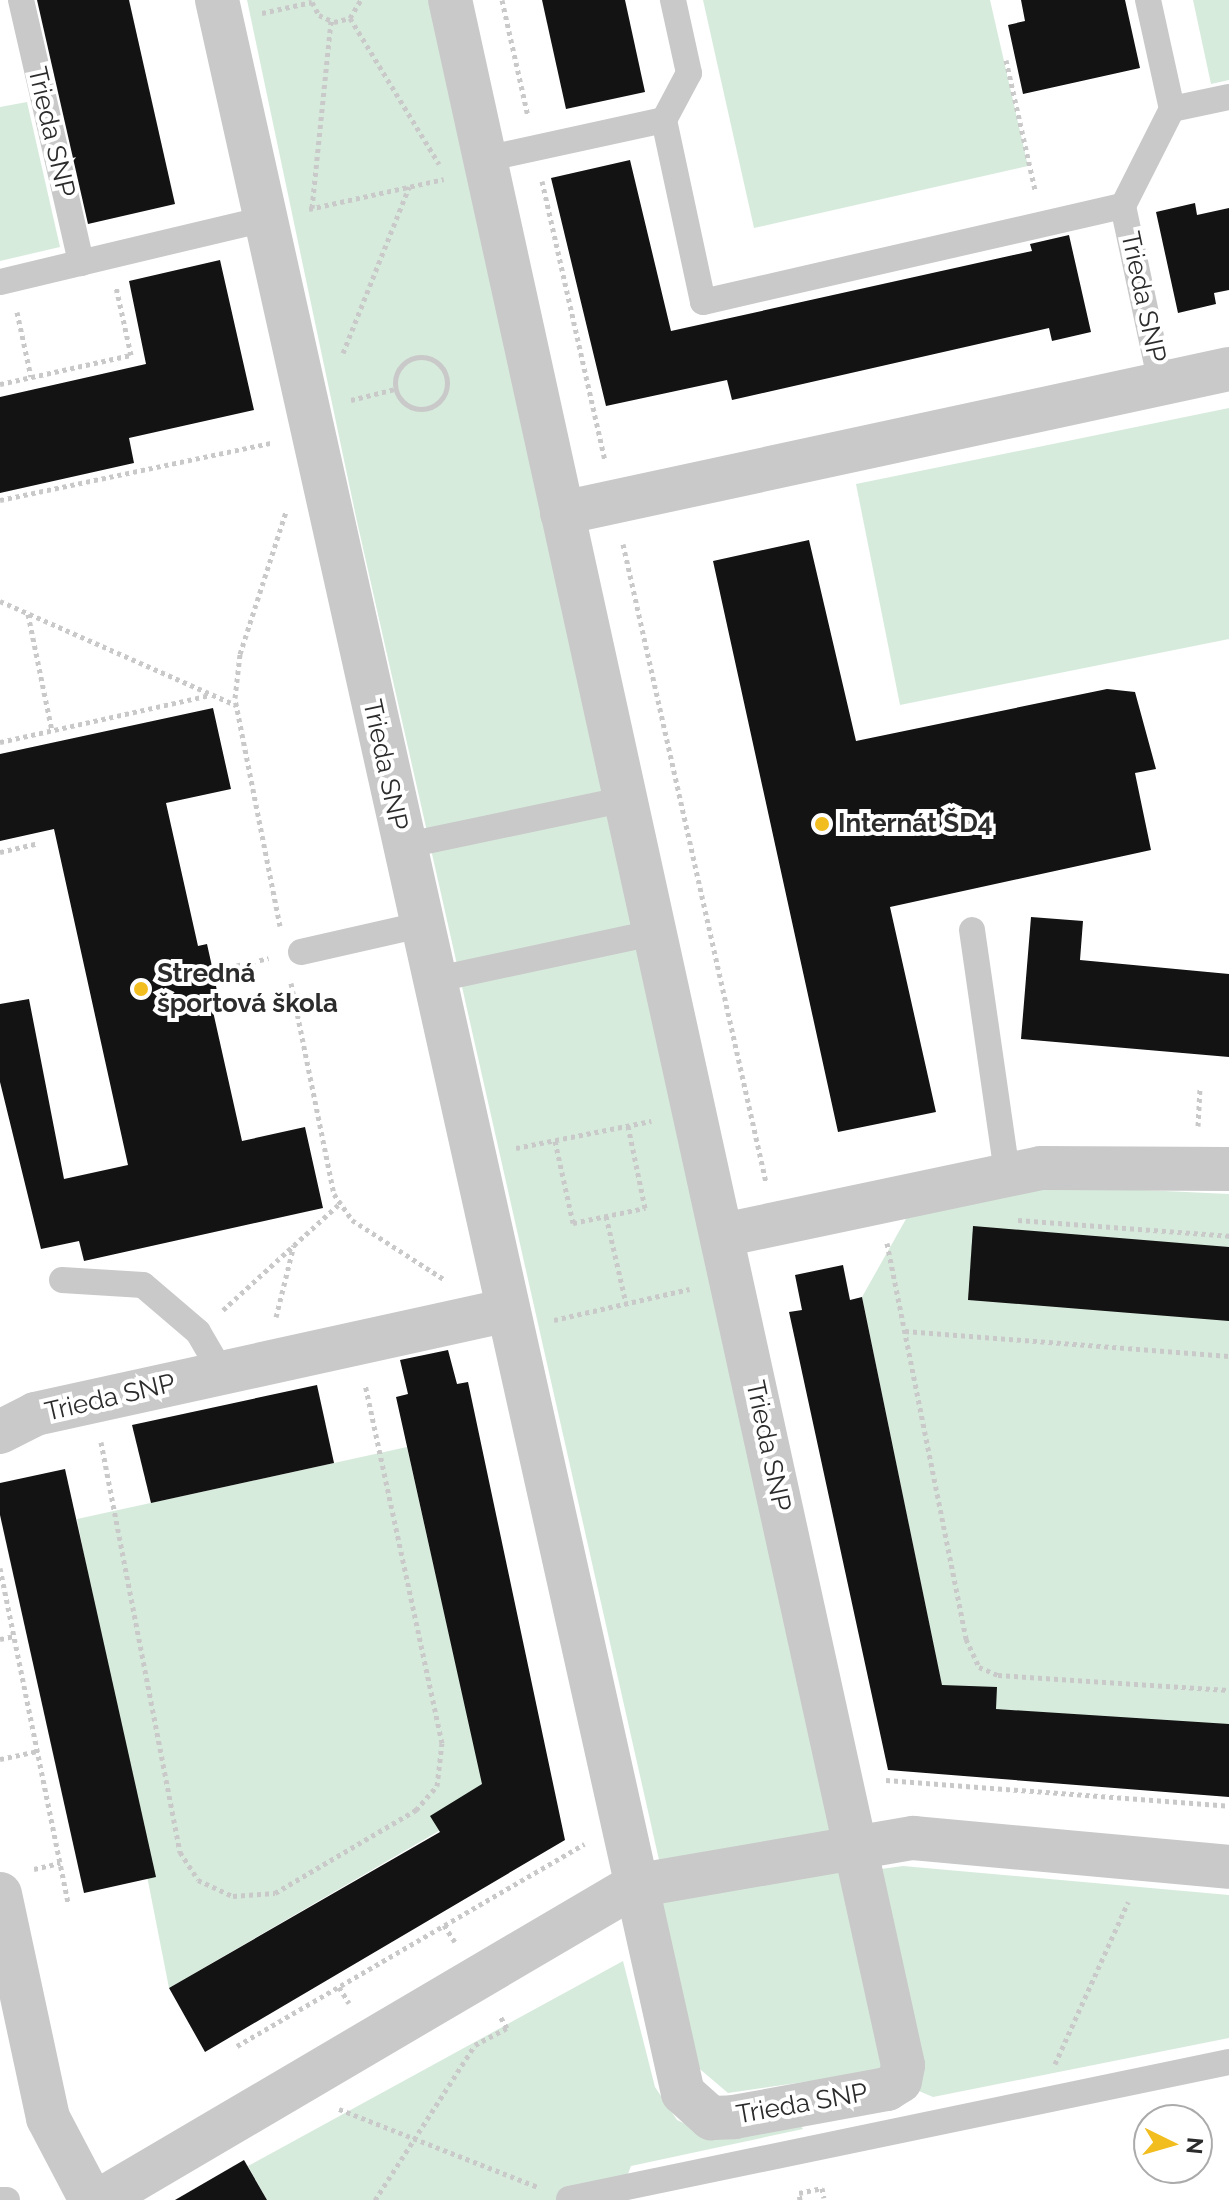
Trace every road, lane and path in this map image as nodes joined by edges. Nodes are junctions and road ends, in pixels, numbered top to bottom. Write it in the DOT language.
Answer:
graph roads {
  1 [pos="21,0"];
  2 [pos="217,0"];
  3 [pos="311,0"];
  4 [pos="361,0"];
  5 [pos="450,0"];
  6 [pos="673,0"];
  7 [pos="1148,0"];
  8 [pos="350,18"];
  9 [pos="331,21"];
  10 [pos="1006,60"];
  11 [pos="1229,97"];
  12 [pos="1172,109"];
  13 [pos="664,120"];
  14 [pos="473,169"];
  15 [pos="409,187"];
  16 [pos="1123,206"];
  17 [pos="312,208"];
  18 [pos="265,219"];
  19 [pos="1042,222"];
  20 [pos="81,263"];
  21 [pos="113,273"];
  22 [pos="5,281"];
  23 [pos="340,361"];
  24 [pos="1229,369"];
  25 [pos="31,377"];
  26 [pos="0,384"];
  27 [pos="1161,384"];
  28 [pos="430,408"];
  29 [pos="269,427"];
  30 [pos="272,442"];
  31 [pos="275,456"];
  32 [pos="287,495"];
  33 [pos="0,500"];
  34 [pos="287,508"];
  35 [pos="562,513"];
  36 [pos="290,524"];
  37 [pos="0,601"];
  38 [pos="28,613"];
  39 [pos="211,695"];
  40 [pos="236,705"];
  41 [pos="52,731"];
  42 [pos="0,742"];
  43 [pos="626,799"];
  44 [pos="38,843"];
  45 [pos="403,846"];
  46 [pos="0,852"];
  47 [pos="420,925"];
  48 [pos="972,930"];
  49 [pos="656,932"];
  50 [pos="293,953"];
  51 [pos="213,971"];
  52 [pos="433,980"];
  53 [pos="1229,1169"];
  54 [pos="1007,1174"];
  55 [pos="340,1203"];
  56 [pos="606,1216"];
  57 [pos="1011,1220"];
  58 [pos="889,1226"];
  59 [pos="723,1235"];
  60 [pos="1229,1236"];
  61 [pos="294,1244"];
  62 [pos="872,1244"];
  63 [pos="732,1278"];
  64 [pos="62,1280"];
  65 [pos="626,1303"];
  66 [pos="494,1320"];
  67 [pos="905,1331"];
  68 [pos="198,1332"];
  69 [pos="357,1344"];
  70 [pos="1229,1356"];
  71 [pos="243,1369"];
  72 [pos="93,1402"];
  73 [pos="0,1432"];
  74 [pos="0,1568"];
  75 [pos="14,1636"];
  76 [pos="0,1639"];
  77 [pos="1229,1690"];
  78 [pos="37,1751"];
  79 [pos="0,1759"];
  80 [pos="873,1779"];
  81 [pos="1229,1806"];
  82 [pos="581,1828"];
  83 [pos="854,1845"];
  84 [pos="1147,1860"];
  85 [pos="1229,1867"];
  86 [pos="634,1886"];
  87 [pos="0,1894"];
  88 [pos="68,1902"];
  89 [pos="6,1954"];
  90 [pos="478,1979"];
  91 [pos="237,2046"];
  92 [pos="1229,2062"];
  93 [pos="291,2090"];
  94 [pos="1038,2101"];
  95 [pos="414,2138"];
  96 [pos="824,2198"];
  97 [pos="569,2199"];
  98 [pos="0,2200"];
  99 [pos="7,2200"];
  100 [pos="91,2200"];
  101 [pos="100,2200"];
  102 [pos="375,2200"];
  103 [pos="800,2200"];
  1 -- 20 [label="lane, Trieda SNP"];
  2 -- 18 [label="street, Trieda SNP"];
  3 -- 9 [label="path"];
  4 -- 8 [label="path"];
  5 -- 14 [label="street, Trieda SNP"];
  6 -- 13 [label="lane"];
  7 -- 12 [label="lane"];
  8 -- 9 [label="path"];
  8 -- 14 [label="path"];
  9 -- 17 [label="path"];
  10 -- 19 [label="path"];
  11 -- 12 [label="lane"];
  12 -- 16 [label="lane"];
  13 -- 14 [label="lane"];
  13 -- 19 [label="lane, Trieda SNP"];
  14 -- 15 [label="path"];
  14 -- 35 [label="street, Trieda SNP"];
  15 -- 17 [label="path"];
  15 -- 23 [label="path"];
  16 -- 19 [label="lane, Trieda SNP"];
  16 -- 27 [label="lane, Trieda SNP"];
  17 -- 18 [label="path"];
  18 -- 20 [label="lane"];
  18 -- 45 [label="street, Trieda SNP"];
  20 -- 22 [label="lane"];
  21 -- 25 [label="path"];
  22 -- 25 [label="path"];
  24 -- 27 [label="street"];
  25 -- 26 [label="path"];
  27 -- 35 [label="street, Trieda SNP"];
  28 -- 28 [label="path"];
  29 -- 30 [label="path"];
  30 -- 31 [label="path"];
  30 -- 33 [label="path"];
  32 -- 34 [label="path"];
  34 -- 36 [label="path"];
  34 -- 40 [label="path"];
  35 -- 43 [label="street, Trieda SNP"];
  37 -- 38 [label="path"];
  38 -- 39 [label="path"];
  38 -- 41 [label="path"];
  39 -- 40 [label="path"];
  39 -- 41 [label="path"];
  40 -- 50 [label="path"];
  41 -- 42 [label="path"];
  43 -- 45 [label="lane"];
  43 -- 49 [label="street, Trieda SNP"];
  44 -- 46 [label="path"];
  45 -- 47 [label="street, Trieda SNP"];
  47 -- 50 [label="lane"];
  47 -- 52 [label="street, Trieda SNP"];
  48 -- 54 [label="lane"];
  49 -- 52 [label="lane"];
  49 -- 59 [label="street, Trieda SNP"];
  50 -- 51 [label="path"];
  50 -- 55 [label="path"];
  52 -- 66 [label="street, Trieda SNP"];
  53 -- 54 [label="street"];
  54 -- 58 [label="street"];
  55 -- 61 [label="path"];
  55 -- 66 [label="path"];
  56 -- 56 [label="path"];
  56 -- 65 [label="path"];
  57 -- 60 [label="path"];
  58 -- 59 [label="street"];
  58 -- 62 [label="path"];
  58 -- 67 [label="path"];
  59 -- 63 [label="street, Trieda SNP"];
  61 -- 68 [label="path"];
  61 -- 71 [label="path"];
  63 -- 65 [label="path"];
  63 -- 83 [label="street, Trieda SNP"];
  64 -- 68 [label="lane"];
  65 -- 66 [label="path"];
  66 -- 69 [label="street, Trieda SNP"];
  66 -- 86 [label="street, Trieda SNP"];
  67 -- 70 [label="path"];
  67 -- 77 [label="path"];
  68 -- 71 [label="lane"];
  69 -- 71 [label="street, Trieda SNP"];
  69 -- 72 [label="path"];
  71 -- 72 [label="street, Trieda SNP"];
  72 -- 73 [label="street, Trieda SNP"];
  74 -- 75 [label="path"];
  75 -- 76 [label="path"];
  75 -- 78 [label="path"];
  78 -- 79 [label="path"];
  78 -- 88 [label="path"];
  80 -- 81 [label="path"];
  82 -- 91 [label="path"];
  83 -- 84 [label="street"];
  83 -- 86 [label="street"];
  83 -- 86 [label="street, Trieda SNP"];
  84 -- 85 [label="street"];
  84 -- 94 [label="path"];
  86 -- 90 [label="street"];
  87 -- 89 [label="street"];
  89 -- 100 [label="street"];
  90 -- 93 [label="street"];
  90 -- 95 [label="path"];
  92 -- 94 [label="lane, Trieda SNP"];
  93 -- 95 [label="path"];
  93 -- 101 [label="street"];
  94 -- 97 [label="lane, Trieda SNP"];
  95 -- 97 [label="path"];
  95 -- 102 [label="path"];
  96 -- 103 [label="path"];
  98 -- 99 [label="lane"];
}
